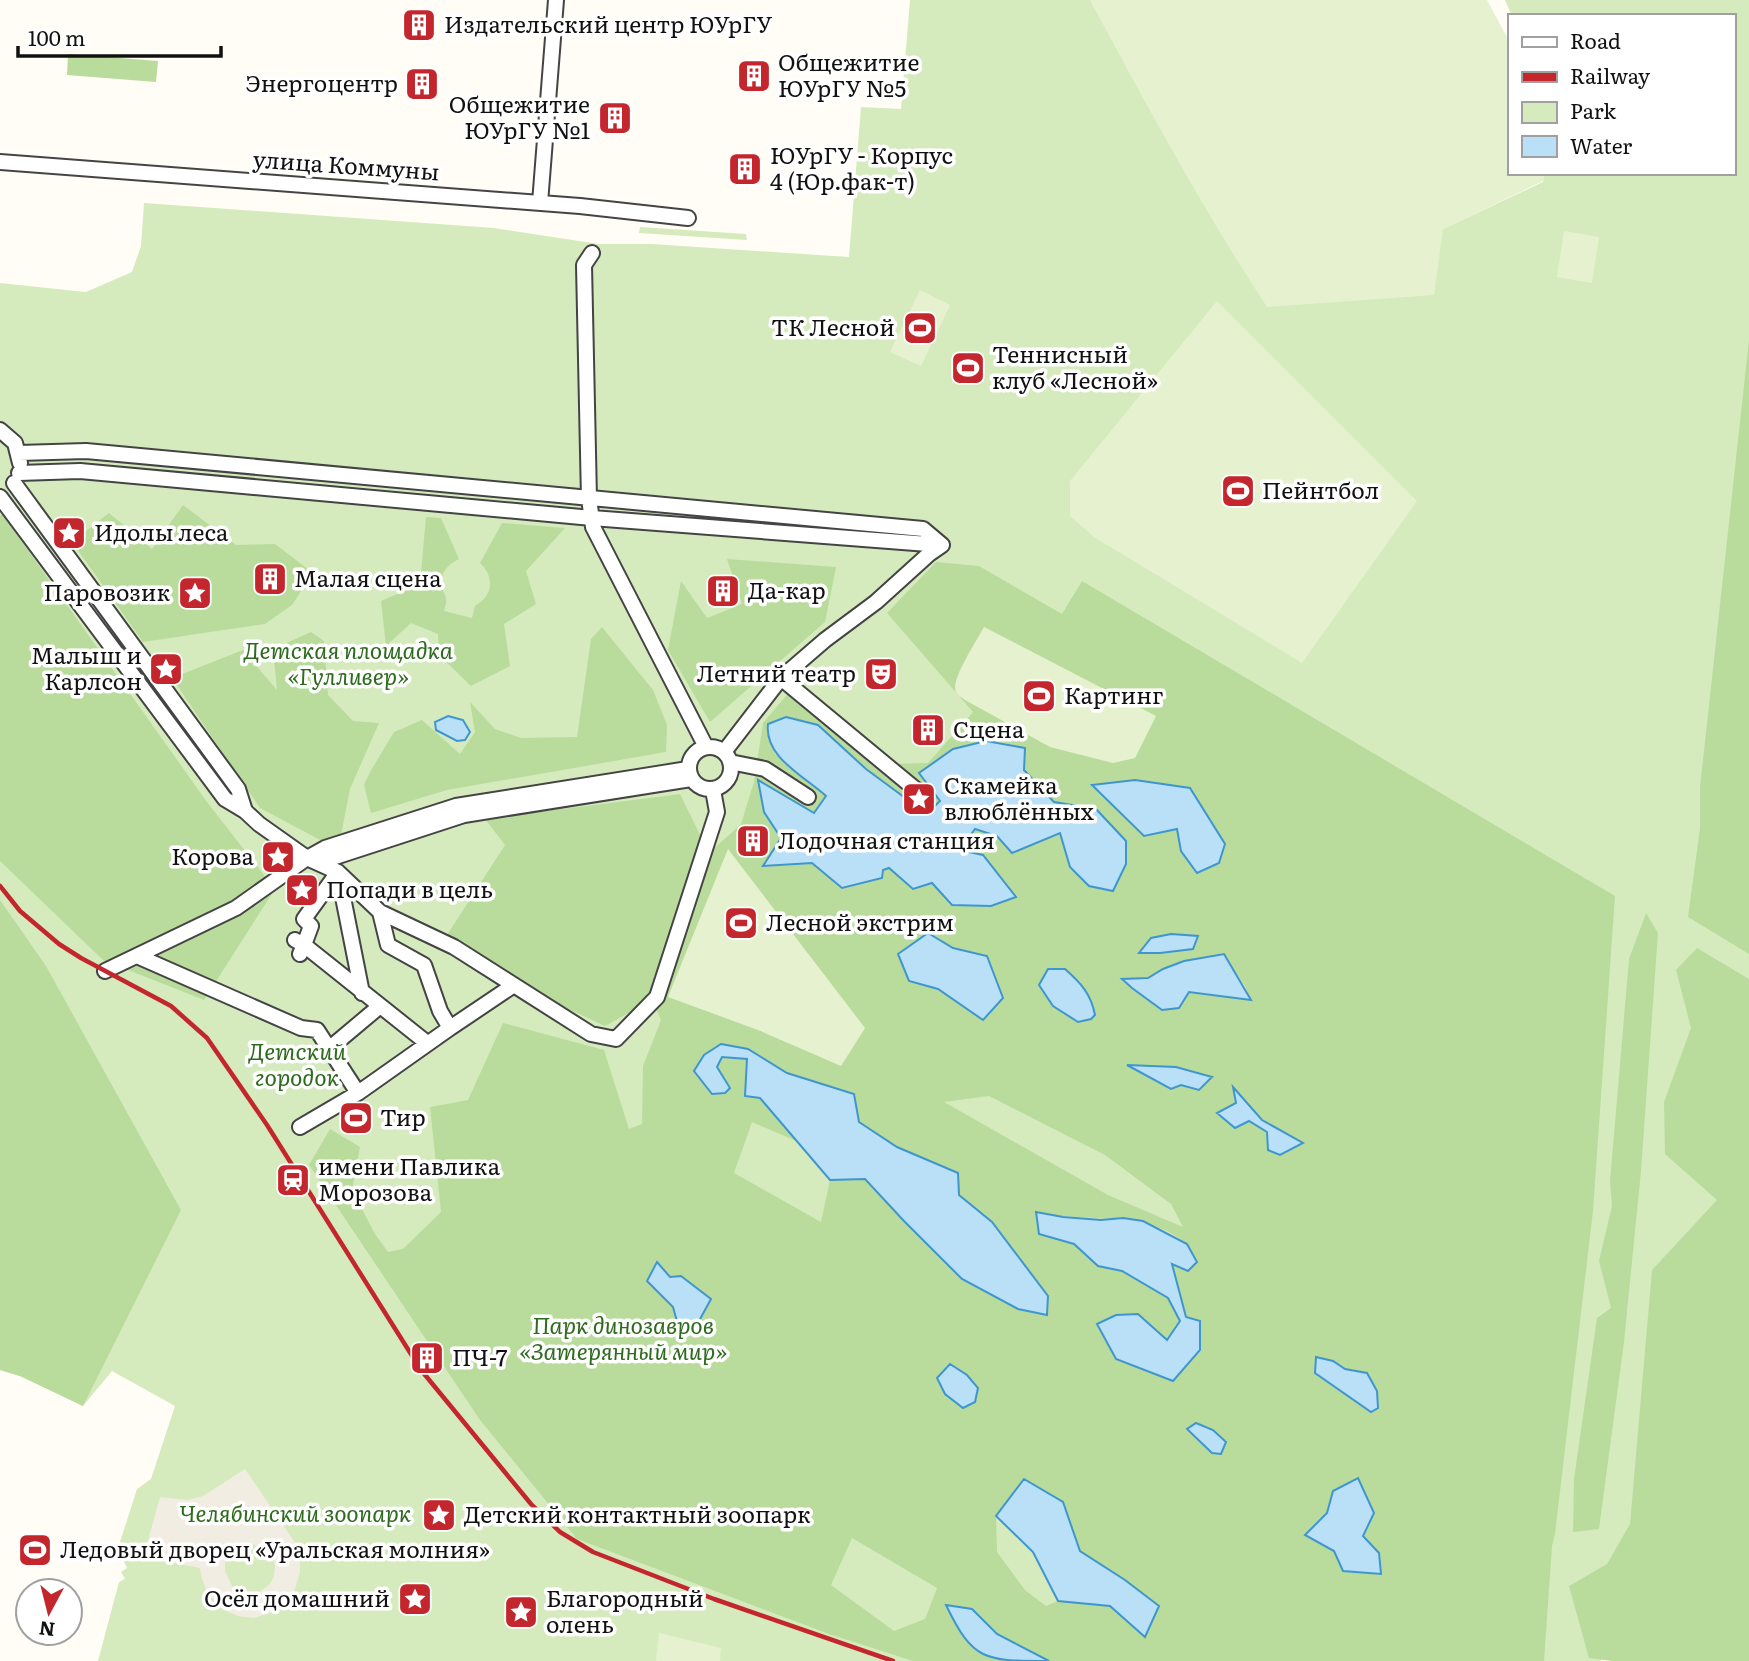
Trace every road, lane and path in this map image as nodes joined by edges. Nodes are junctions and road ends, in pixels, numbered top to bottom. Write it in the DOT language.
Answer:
graph roads {
  1 [pos="556,0"];
  2 [pos="0,162"];
  3 [pos="540,203"];
  4 [pos="688,218"];
  5 [pos="592,253"];
  6 [pos="0,430"];
  7 [pos="19,453"];
  8 [pos="16,478"];
  9 [pos="0,496"];
  10 [pos="589,499"];
  11 [pos="592,519"];
  12 [pos="942,545"];
  13 [pos="781,678"];
  14 [pos="706,747"];
  15 [pos="727,757"];
  16 [pos="690,774"];
  17 [pos="713,790"];
  18 [pos="920,793"];
  19 [pos="808,797"];
  20 [pos="245,811"];
  21 [pos="307,858"];
  22 [pos="338,873"];
  23 [pos="380,912"];
  24 [pos="137,956"];
  25 [pos="104,971"];
  26 [pos="514,985"];
  27 [pos="362,993"];
  28 [pos="380,1006"];
  29 [pos="450,1028"];
  30 [pos="427,1044"];
  31 [pos="330,1048"];
  32 [pos="358,1093"];
  33 [pos="300,1127"];
  1 -- 3 [label="street"];
  2 -- 3 [label="street, улица Коммуны"];
  3 -- 4 [label="street, улица Коммуны"];
  5 -- 10 [label="street"];
  6 -- 7 [label="street"];
  7 -- 8 [label="street"];
  7 -- 10 [label="street"];
  8 -- 9 [label="street"];
  8 -- 11 [label="street"];
  8 -- 20 [label="street"];
  9 -- 20 [label="street"];
  10 -- 11 [label="street"];
  10 -- 12 [label="street"];
  11 -- 12 [label="street"];
  11 -- 14 [label="street"];
  12 -- 13 [label="street"];
  13 -- 15 [label="street"];
  13 -- 18 [label="street"];
  14 -- 15 [label="street"];
  14 -- 16 [label="street"];
  15 -- 17 [label="street"];
  15 -- 19 [label="street"];
  16 -- 17 [label="street"];
  16 -- 21 [label="street"];
  17 -- 26 [label="street"];
  20 -- 21 [label="street"];
  21 -- 22 [label="street"];
  21 -- 24 [label="street"];
  22 -- 23 [label="street"];
  22 -- 27 [label="street"];
  22 -- 27 [label="street"];
  23 -- 26 [label="street"];
  23 -- 29 [label="street"];
  24 -- 25 [label="street"];
  24 -- 31 [label="street"];
  26 -- 29 [label="street"];
  27 -- 28 [label="street"];
  28 -- 30 [label="street"];
  28 -- 31 [label="street"];
  29 -- 30 [label="street"];
  30 -- 32 [label="street"];
  31 -- 32 [label="street"];
  32 -- 33 [label="street"];
}
